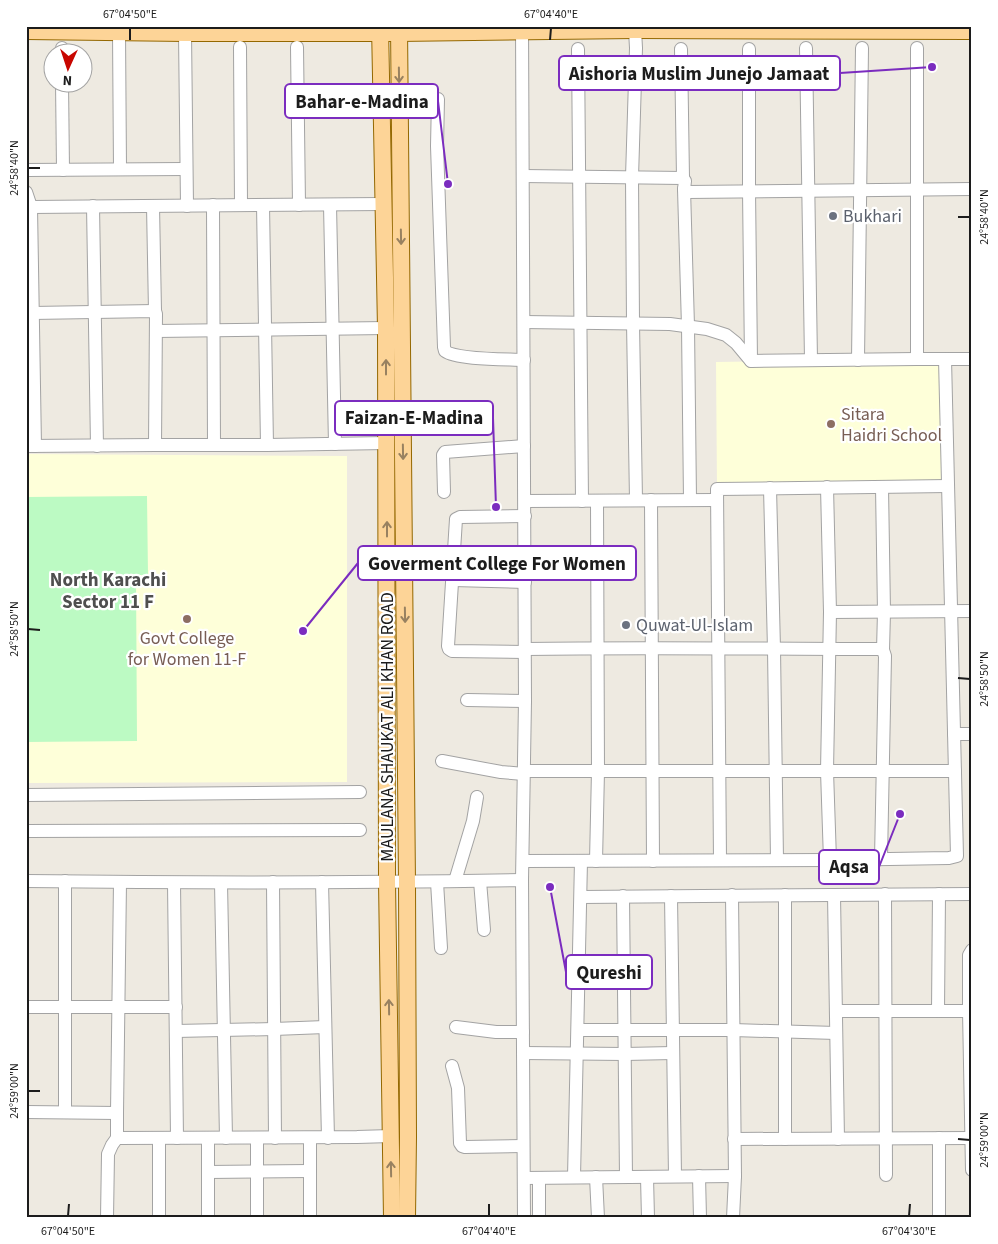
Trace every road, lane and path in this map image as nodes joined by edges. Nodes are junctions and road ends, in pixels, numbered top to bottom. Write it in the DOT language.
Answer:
graph roads {
  1 [pos="634,28"];
  2 [pos="522,29"];
  3 [pos="380,30"];
  4 [pos="399,30"];
  5 [pos="26,31"];
  6 [pos="972,31"];
  7 [pos="119,32"];
  8 [pos="185,33"];
  9 [pos="240,47"];
  10 [pos="297,47"];
  11 [pos="749,48"];
  12 [pos="806,48"];
  13 [pos="862,48"];
  14 [pos="916,48"];
  15 [pos="578,49"];
  16 [pos="681,49"];
  17 [pos="62,92"];
  18 [pos="438,100"];
  19 [pos="186,169"];
  20 [pos="26,170"];
  21 [pos="63,170"];
  22 [pos="120,170"];
  23 [pos="524,176"];
  24 [pos="580,176"];
  25 [pos="632,177"];
  26 [pos="683,183"];
  27 [pos="916,189"];
  28 [pos="972,189"];
  29 [pos="749,190"];
  30 [pos="808,190"];
  31 [pos="860,190"];
  32 [pos="26,192"];
  33 [pos="384,204"];
  34 [pos="241,205"];
  35 [pos="263,205"];
  36 [pos="299,205"];
  37 [pos="330,205"];
  38 [pos="93,206"];
  39 [pos="154,206"];
  40 [pos="187,206"];
  41 [pos="213,206"];
  42 [pos="31,207"];
  43 [pos="30,308"];
  44 [pos="155,311"];
  45 [pos="95,312"];
  46 [pos="524,322"];
  47 [pos="581,323"];
  48 [pos="633,323"];
  49 [pos="688,326"];
  50 [pos="386,328"];
  51 [pos="333,329"];
  52 [pos="214,330"];
  53 [pos="265,330"];
  54 [pos="156,331"];
  55 [pos="917,359"];
  56 [pos="945,359"];
  57 [pos="524,360"];
  58 [pos="811,360"];
  59 [pos="858,360"];
  60 [pos="972,360"];
  61 [pos="751,361"];
  62 [pos="386,443"];
  63 [pos="335,444"];
  64 [pos="155,445"];
  65 [pos="214,445"];
  66 [pos="267,445"];
  67 [pos="30,446"];
  68 [pos="97,446"];
  69 [pos="524,446"];
  70 [pos="948,486"];
  71 [pos="827,487"];
  72 [pos="882,487"];
  73 [pos="770,488"];
  74 [pos="444,492"];
  75 [pos="636,500"];
  76 [pos="651,500"];
  77 [pos="690,500"];
  78 [pos="717,500"];
  79 [pos="525,501"];
  80 [pos="582,501"];
  81 [pos="598,501"];
  82 [pos="525,516"];
  83 [pos="453,580"];
  84 [pos="525,582"];
  85 [pos="972,611"];
  86 [pos="830,612"];
  87 [pos="884,612"];
  88 [pos="951,612"];
  89 [pos="598,648"];
  90 [pos="652,648"];
  91 [pos="718,649"];
  92 [pos="774,649"];
  93 [pos="829,649"];
  94 [pos="883,650"];
  95 [pos="525,651"];
  96 [pos="467,700"];
  97 [pos="525,701"];
  98 [pos="954,734"];
  99 [pos="972,734"];
  100 [pos="442,761"];
  101 [pos="598,771"];
  102 [pos="827,771"];
  103 [pos="883,771"];
  104 [pos="955,771"];
  105 [pos="652,772"];
  106 [pos="719,772"];
  107 [pos="776,772"];
  108 [pos="524,773"];
  109 [pos="360,792"];
  110 [pos="26,795"];
  111 [pos="477,797"];
  112 [pos="360,830"];
  113 [pos="26,831"];
  114 [pos="881,859"];
  115 [pos="720,860"];
  116 [pos="777,860"];
  117 [pos="830,860"];
  118 [pos="523,861"];
  119 [pos="581,861"];
  120 [pos="596,861"];
  121 [pos="653,861"];
  122 [pos="522,880"];
  123 [pos="26,881"];
  124 [pos="455,881"];
  125 [pos="480,881"];
  126 [pos="65,882"];
  127 [pos="120,882"];
  128 [pos="174,882"];
  129 [pos="273,882"];
  130 [pos="322,882"];
  131 [pos="387,882"];
  132 [pos="407,882"];
  133 [pos="437,882"];
  134 [pos="221,883"];
  135 [pos="885,894"];
  136 [pos="939,894"];
  137 [pos="972,894"];
  138 [pos="732,895"];
  139 [pos="785,895"];
  140 [pos="834,895"];
  141 [pos="581,896"];
  142 [pos="624,896"];
  143 [pos="671,896"];
  144 [pos="484,930"];
  145 [pos="441,948"];
  146 [pos="972,950"];
  147 [pos="118,1006"];
  148 [pos="26,1007"];
  149 [pos="65,1007"];
  150 [pos="176,1007"];
  151 [pos="836,1011"];
  152 [pos="886,1011"];
  153 [pos="938,1011"];
  154 [pos="969,1011"];
  155 [pos="325,1027"];
  156 [pos="456,1027"];
  157 [pos="224,1030"];
  158 [pos="274,1030"];
  159 [pos="578,1030"];
  160 [pos="624,1030"];
  161 [pos="672,1030"];
  162 [pos="733,1030"];
  163 [pos="176,1031"];
  164 [pos="785,1031"];
  165 [pos="523,1032"];
  166 [pos="836,1032"];
  167 [pos="577,1053"];
  168 [pos="673,1053"];
  169 [pos="523,1054"];
  170 [pos="625,1054"];
  171 [pos="452,1066"];
  172 [pos="971,1110"];
  173 [pos="26,1112"];
  174 [pos="65,1112"];
  175 [pos="117,1113"];
  176 [pos="391,1136"];
  177 [pos="117,1138"];
  178 [pos="159,1138"];
  179 [pos="177,1138"];
  180 [pos="208,1138"];
  181 [pos="226,1138"];
  182 [pos="257,1138"];
  183 [pos="275,1138"];
  184 [pos="310,1138"];
  185 [pos="328,1138"];
  186 [pos="887,1138"];
  187 [pos="940,1138"];
  188 [pos="971,1138"];
  189 [pos="785,1139"];
  190 [pos="838,1139"];
  191 [pos="734,1140"];
  192 [pos="523,1146"];
  193 [pos="310,1170"];
  194 [pos="972,1170"];
  195 [pos="208,1172"];
  196 [pos="257,1172"];
  197 [pos="886,1175"];
  198 [pos="647,1176"];
  199 [pos="674,1176"];
  200 [pos="699,1176"];
  201 [pos="735,1176"];
  202 [pos="574,1177"];
  203 [pos="596,1177"];
  204 [pos="626,1177"];
  205 [pos="524,1178"];
  206 [pos="539,1178"];
  207 [pos="108,1218"];
  208 [pos="159,1218"];
  209 [pos="208,1218"];
  210 [pos="257,1218"];
  211 [pos="310,1218"];
  212 [pos="392,1218"];
  213 [pos="407,1218"];
  214 [pos="524,1218"];
  215 [pos="539,1218"];
  216 [pos="598,1218"];
  217 [pos="648,1218"];
  218 [pos="700,1218"];
  219 [pos="733,1218"];
  220 [pos="939,1218"];
  1 -- 2 [label="main road"];
  1 -- 6 [label="main road"];
  1 -- 25 [label="street"];
  2 -- 4 [label="main road"];
  2 -- 23 [label="street"];
  3 -- 4 [label="main road"];
  3 -- 8 [label="main road"];
  3 -- 33 [label="main road, MAULANA SHAUKAT ALI KHAN ROAD"];
  4 -- 132 [label="main road, MAULANA SHAUKAT ALI KHAN ROAD, one-way"];
  5 -- 7 [label="main road"];
  7 -- 8 [label="main road"];
  7 -- 22 [label="street"];
  8 -- 19 [label="street"];
  9 -- 34 [label="street"];
  10 -- 36 [label="street"];
  11 -- 29 [label="street"];
  12 -- 30 [label="street"];
  13 -- 31 [label="street"];
  14 -- 27 [label="street"];
  15 -- 24 [label="street"];
  16 -- 26 [label="street"];
  17 -- 21 [label="street"];
  18 -- 57 [label="street"];
  19 -- 22 [label="street"];
  19 -- 40 [label="street"];
  20 -- 21 [label="street"];
  21 -- 22 [label="street"];
  23 -- 24 [label="street"];
  23 -- 46 [label="street"];
  24 -- 25 [label="street"];
  24 -- 47 [label="street"];
  25 -- 26 [label="street"];
  25 -- 48 [label="street"];
  26 -- 29 [label="street"];
  26 -- 49 [label="street"];
  27 -- 28 [label="street"];
  27 -- 31 [label="street"];
  27 -- 55 [label="street"];
  29 -- 30 [label="street"];
  29 -- 61 [label="street"];
  30 -- 31 [label="street"];
  30 -- 58 [label="street"];
  31 -- 59 [label="street"];
  32 -- 42 [label="street"];
  33 -- 37 [label="street"];
  33 -- 50 [label="main road, MAULANA SHAUKAT ALI KHAN ROAD"];
  34 -- 35 [label="street"];
  34 -- 41 [label="street"];
  35 -- 36 [label="street"];
  35 -- 53 [label="street"];
  36 -- 37 [label="street"];
  37 -- 51 [label="street"];
  38 -- 39 [label="street"];
  38 -- 42 [label="street"];
  38 -- 45 [label="street"];
  39 -- 40 [label="street"];
  39 -- 44 [label="street"];
  40 -- 41 [label="street"];
  41 -- 52 [label="street"];
  42 -- 43 [label="street"];
  43 -- 45 [label="street"];
  43 -- 67 [label="street"];
  44 -- 45 [label="street"];
  44 -- 54 [label="street"];
  45 -- 68 [label="street"];
  46 -- 47 [label="street"];
  46 -- 57 [label="street"];
  47 -- 48 [label="street"];
  47 -- 80 [label="street"];
  48 -- 49 [label="street"];
  48 -- 75 [label="street"];
  49 -- 61 [label="street"];
  49 -- 77 [label="street"];
  50 -- 51 [label="street"];
  62 -- 50 [label="main road, MAULANA SHAUKAT ALI KHAN ROAD, one-way"];
  51 -- 53 [label="street"];
  51 -- 63 [label="street"];
  52 -- 53 [label="street"];
  52 -- 54 [label="street"];
  52 -- 65 [label="street"];
  53 -- 66 [label="street"];
  54 -- 64 [label="street"];
  55 -- 56 [label="street"];
  55 -- 59 [label="street"];
  56 -- 60 [label="street"];
  56 -- 70 [label="street"];
  57 -- 69 [label="street"];
  58 -- 59 [label="street"];
  58 -- 61 [label="street"];
  62 -- 63 [label="street"];
  131 -- 62 [label="main road, MAULANA SHAUKAT ALI KHAN ROAD, one-way"];
  63 -- 66 [label="street"];
  64 -- 65 [label="street"];
  64 -- 68 [label="street"];
  65 -- 66 [label="street"];
  67 -- 68 [label="street"];
  69 -- 74 [label="street"];
  69 -- 79 [label="street"];
  70 -- 72 [label="street"];
  70 -- 88 [label="street"];
  71 -- 72 [label="street"];
  71 -- 73 [label="street"];
  71 -- 86 [label="street"];
  72 -- 87 [label="street"];
  73 -- 78 [label="street"];
  73 -- 92 [label="street"];
  75 -- 76 [label="street"];
  75 -- 81 [label="street"];
  76 -- 77 [label="street"];
  76 -- 90 [label="street"];
  77 -- 78 [label="street"];
  78 -- 91 [label="street"];
  79 -- 80 [label="street"];
  79 -- 82 [label="street"];
  80 -- 81 [label="street"];
  81 -- 89 [label="street"];
  82 -- 83 [label="street"];
  82 -- 84 [label="street"];
  83 -- 84 [label="street"];
  83 -- 95 [label="street"];
  84 -- 95 [label="street"];
  85 -- 88 [label="street"];
  86 -- 87 [label="street"];
  86 -- 93 [label="street"];
  87 -- 88 [label="street"];
  87 -- 94 [label="street"];
  88 -- 98 [label="street"];
  89 -- 90 [label="street"];
  89 -- 95 [label="street"];
  89 -- 101 [label="street"];
  90 -- 91 [label="street"];
  90 -- 105 [label="street"];
  91 -- 92 [label="street"];
  91 -- 106 [label="street"];
  92 -- 93 [label="street"];
  92 -- 107 [label="street"];
  93 -- 94 [label="street"];
  93 -- 102 [label="street"];
  94 -- 103 [label="street"];
  95 -- 97 [label="street"];
  96 -- 97 [label="street"];
  97 -- 108 [label="street"];
  98 -- 99 [label="street"];
  98 -- 104 [label="street"];
  100 -- 108 [label="street"];
  101 -- 105 [label="street"];
  101 -- 108 [label="street"];
  101 -- 120 [label="street"];
  102 -- 103 [label="street"];
  102 -- 107 [label="street"];
  102 -- 117 [label="street"];
  103 -- 104 [label="street"];
  103 -- 114 [label="street"];
  104 -- 114 [label="street"];
  105 -- 106 [label="street"];
  105 -- 121 [label="street"];
  106 -- 107 [label="street"];
  106 -- 115 [label="street"];
  107 -- 116 [label="street"];
  108 -- 118 [label="street"];
  109 -- 110 [label="street"];
  111 -- 124 [label="street"];
  112 -- 113 [label="street"];
  114 -- 117 [label="street"];
  115 -- 116 [label="street"];
  115 -- 121 [label="street"];
  116 -- 117 [label="street"];
  118 -- 119 [label="street"];
  118 -- 122 [label="street"];
  119 -- 120 [label="street"];
  119 -- 141 [label="street"];
  120 -- 121 [label="street"];
  122 -- 125 [label="street"];
  122 -- 165 [label="street"];
  123 -- 126 [label="street"];
  124 -- 125 [label="street"];
  124 -- 133 [label="street"];
  125 -- 144 [label="street"];
  126 -- 127 [label="street"];
  126 -- 149 [label="street"];
  127 -- 128 [label="street"];
  127 -- 147 [label="street"];
  128 -- 134 [label="street"];
  128 -- 150 [label="street"];
  129 -- 130 [label="street"];
  129 -- 134 [label="street"];
  129 -- 158 [label="street"];
  130 -- 131 [label="street"];
  130 -- 155 [label="street"];
  131 -- 132 [label="street"];
  176 -- 131 [label="main road, MAULANA SHAUKAT ALI KHAN ROAD, one-way"];
  132 -- 133 [label="street"];
  132 -- 213 [label="main road, MAULANA SHAUKAT ALI KHAN ROAD"];
  133 -- 145 [label="street"];
  134 -- 157 [label="street"];
  135 -- 136 [label="street"];
  135 -- 140 [label="street"];
  135 -- 152 [label="street"];
  136 -- 137 [label="street"];
  136 -- 153 [label="street"];
  138 -- 139 [label="street"];
  138 -- 143 [label="street"];
  138 -- 162 [label="street"];
  139 -- 140 [label="street"];
  139 -- 164 [label="street"];
  140 -- 151 [label="street"];
  141 -- 142 [label="street"];
  141 -- 159 [label="street"];
  142 -- 143 [label="street"];
  142 -- 160 [label="street"];
  143 -- 161 [label="street"];
  146 -- 154 [label="street"];
  147 -- 149 [label="street"];
  147 -- 150 [label="street"];
  147 -- 175 [label="street"];
  148 -- 149 [label="street"];
  149 -- 174 [label="street"];
  150 -- 163 [label="street"];
  151 -- 152 [label="street"];
  151 -- 166 [label="street"];
  152 -- 153 [label="street"];
  152 -- 186 [label="street"];
  153 -- 154 [label="street"];
  154 -- 172 [label="street"];
  155 -- 158 [label="street"];
  155 -- 185 [label="street"];
  156 -- 165 [label="street"];
  157 -- 158 [label="street"];
  157 -- 163 [label="street"];
  157 -- 181 [label="street"];
  158 -- 183 [label="street"];
  159 -- 160 [label="street"];
  159 -- 167 [label="street"];
  160 -- 161 [label="street"];
  160 -- 170 [label="street"];
  161 -- 162 [label="street"];
  161 -- 168 [label="street"];
  162 -- 164 [label="street"];
  162 -- 191 [label="street"];
  163 -- 179 [label="street"];
  164 -- 166 [label="street"];
  164 -- 189 [label="street"];
  165 -- 169 [label="street"];
  166 -- 190 [label="street"];
  167 -- 169 [label="street"];
  167 -- 170 [label="street"];
  167 -- 202 [label="street"];
  168 -- 170 [label="street"];
  168 -- 199 [label="street"];
  169 -- 192 [label="street"];
  170 -- 204 [label="street"];
  171 -- 192 [label="street"];
  172 -- 188 [label="street"];
  173 -- 174 [label="street"];
  174 -- 175 [label="street"];
  175 -- 177 [label="street"];
  176 -- 185 [label="street"];
  212 -- 176 [label="main road, MAULANA SHAUKAT ALI KHAN ROAD, one-way"];
  177 -- 178 [label="street"];
  177 -- 207 [label="street"];
  178 -- 179 [label="street"];
  178 -- 208 [label="street"];
  179 -- 180 [label="street"];
  180 -- 181 [label="street"];
  180 -- 195 [label="street"];
  181 -- 182 [label="street"];
  182 -- 183 [label="street"];
  182 -- 196 [label="street"];
  183 -- 184 [label="street"];
  184 -- 185 [label="street"];
  184 -- 193 [label="street"];
  186 -- 187 [label="street"];
  186 -- 190 [label="street"];
  186 -- 197 [label="street"];
  187 -- 188 [label="street"];
  187 -- 220 [label="street"];
  188 -- 194 [label="street"];
  189 -- 190 [label="street"];
  189 -- 191 [label="street"];
  191 -- 201 [label="street"];
  192 -- 205 [label="street"];
  193 -- 196 [label="street"];
  193 -- 211 [label="street"];
  195 -- 196 [label="street"];
  195 -- 209 [label="street"];
  196 -- 210 [label="street"];
  198 -- 199 [label="street"];
  198 -- 204 [label="street"];
  198 -- 217 [label="street"];
  199 -- 200 [label="street"];
  200 -- 201 [label="street"];
  200 -- 218 [label="street"];
  201 -- 219 [label="street"];
  202 -- 203 [label="street"];
  202 -- 206 [label="street"];
  203 -- 204 [label="street"];
  203 -- 216 [label="street"];
  205 -- 206 [label="street"];
  205 -- 214 [label="street"];
  206 -- 215 [label="street"];
}
